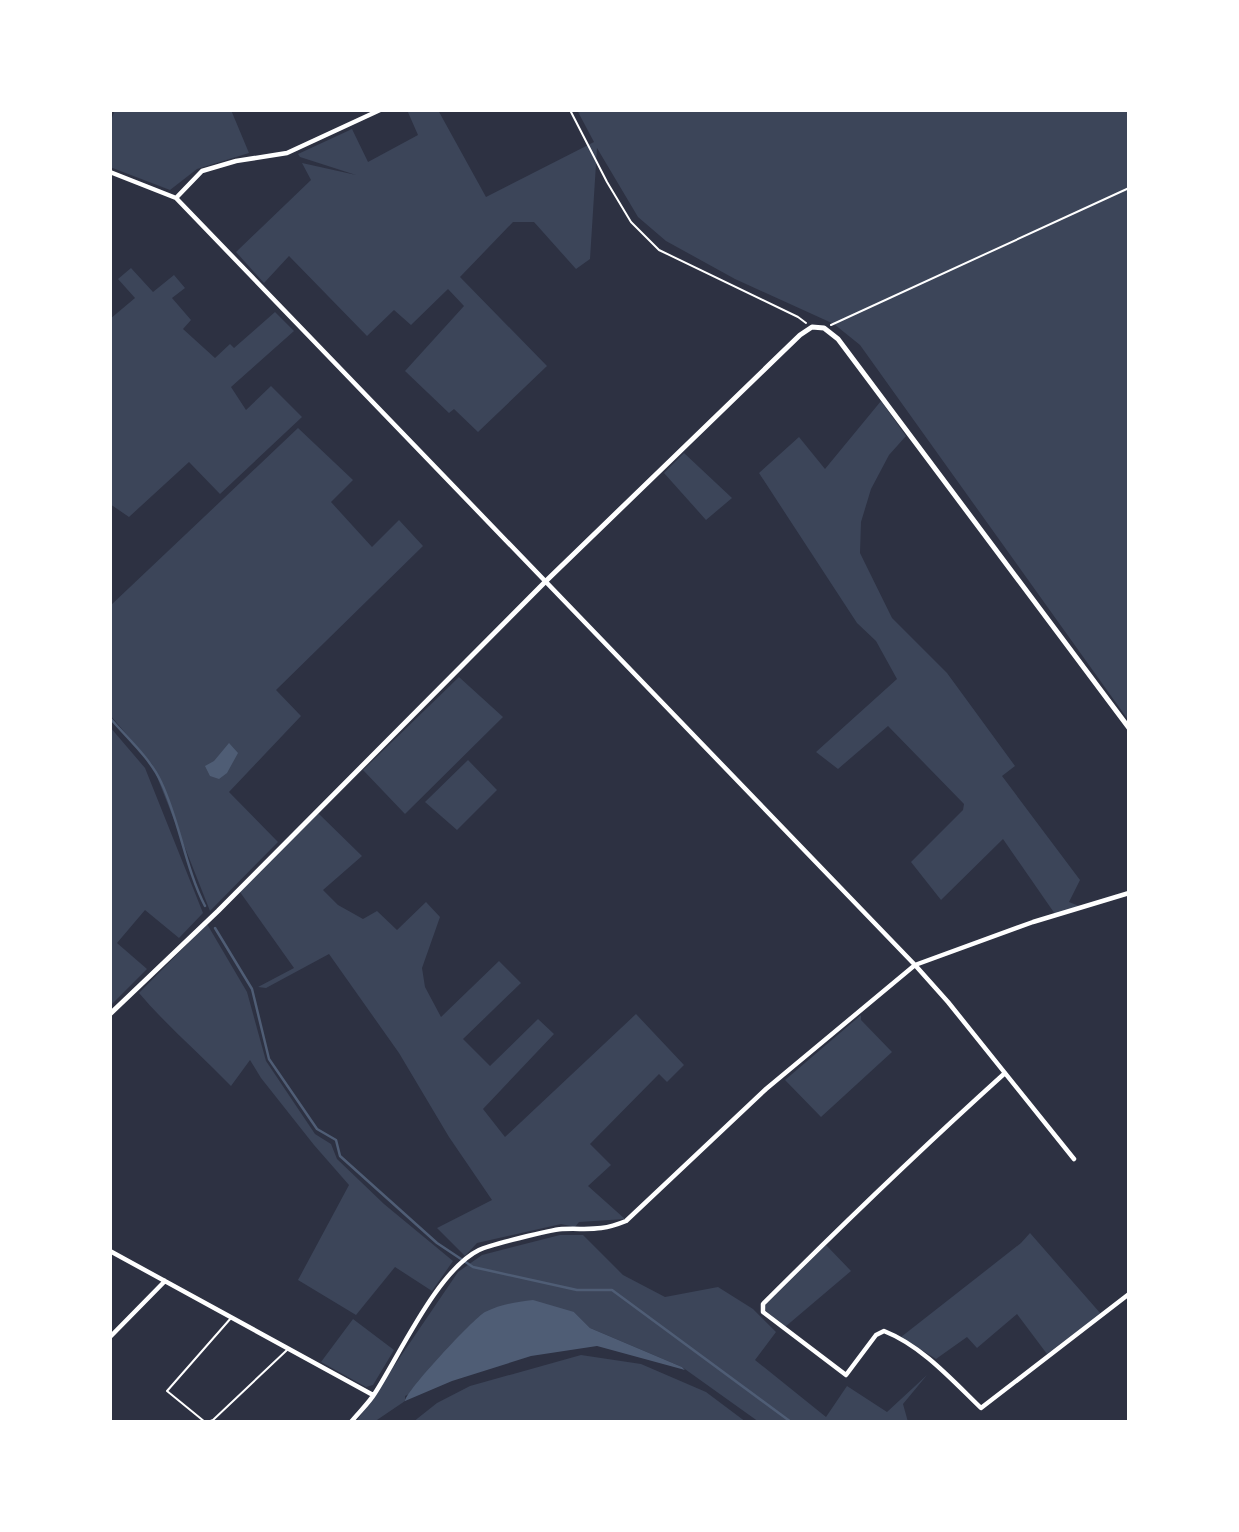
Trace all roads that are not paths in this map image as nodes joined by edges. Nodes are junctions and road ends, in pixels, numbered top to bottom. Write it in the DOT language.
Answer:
graph roads {
  1 [pos="380,110"];
  2 [pos="110,172"];
  3 [pos="176,198"];
  4 [pos="546,581"];
  5 [pos="1129,728"];
  6 [pos="1129,893"];
  7 [pos="915,965"];
  8 [pos="110,1014"];
  9 [pos="1005,1073"];
  10 [pos="1074,1159"];
  11 [pos="110,1251"];
  12 [pos="164,1281"];
  13 [pos="1129,1294"];
  14 [pos="232,1318"];
  15 [pos="110,1337"];
  16 [pos="288,1349"];
  17 [pos="374,1395"];
  18 [pos="206,1422"];
  19 [pos="351,1422"];
  1 -- 3 [label="street"];
  2 -- 3 [label="street"];
  3 -- 4 [label="street"];
  4 -- 5 [label="street"];
  4 -- 7 [label="street"];
  4 -- 8 [label="street"];
  6 -- 7 [label="street"];
  7 -- 9 [label="street"];
  7 -- 17 [label="street"];
  9 -- 10 [label="street"];
  9 -- 13 [label="street"];
  11 -- 12 [label="street"];
  12 -- 14 [label="street"];
  12 -- 15 [label="street"];
  14 -- 16 [label="street"];
  14 -- 18 [label="lane"];
  16 -- 17 [label="street"];
  16 -- 18 [label="lane"];
  17 -- 19 [label="street"];
}
